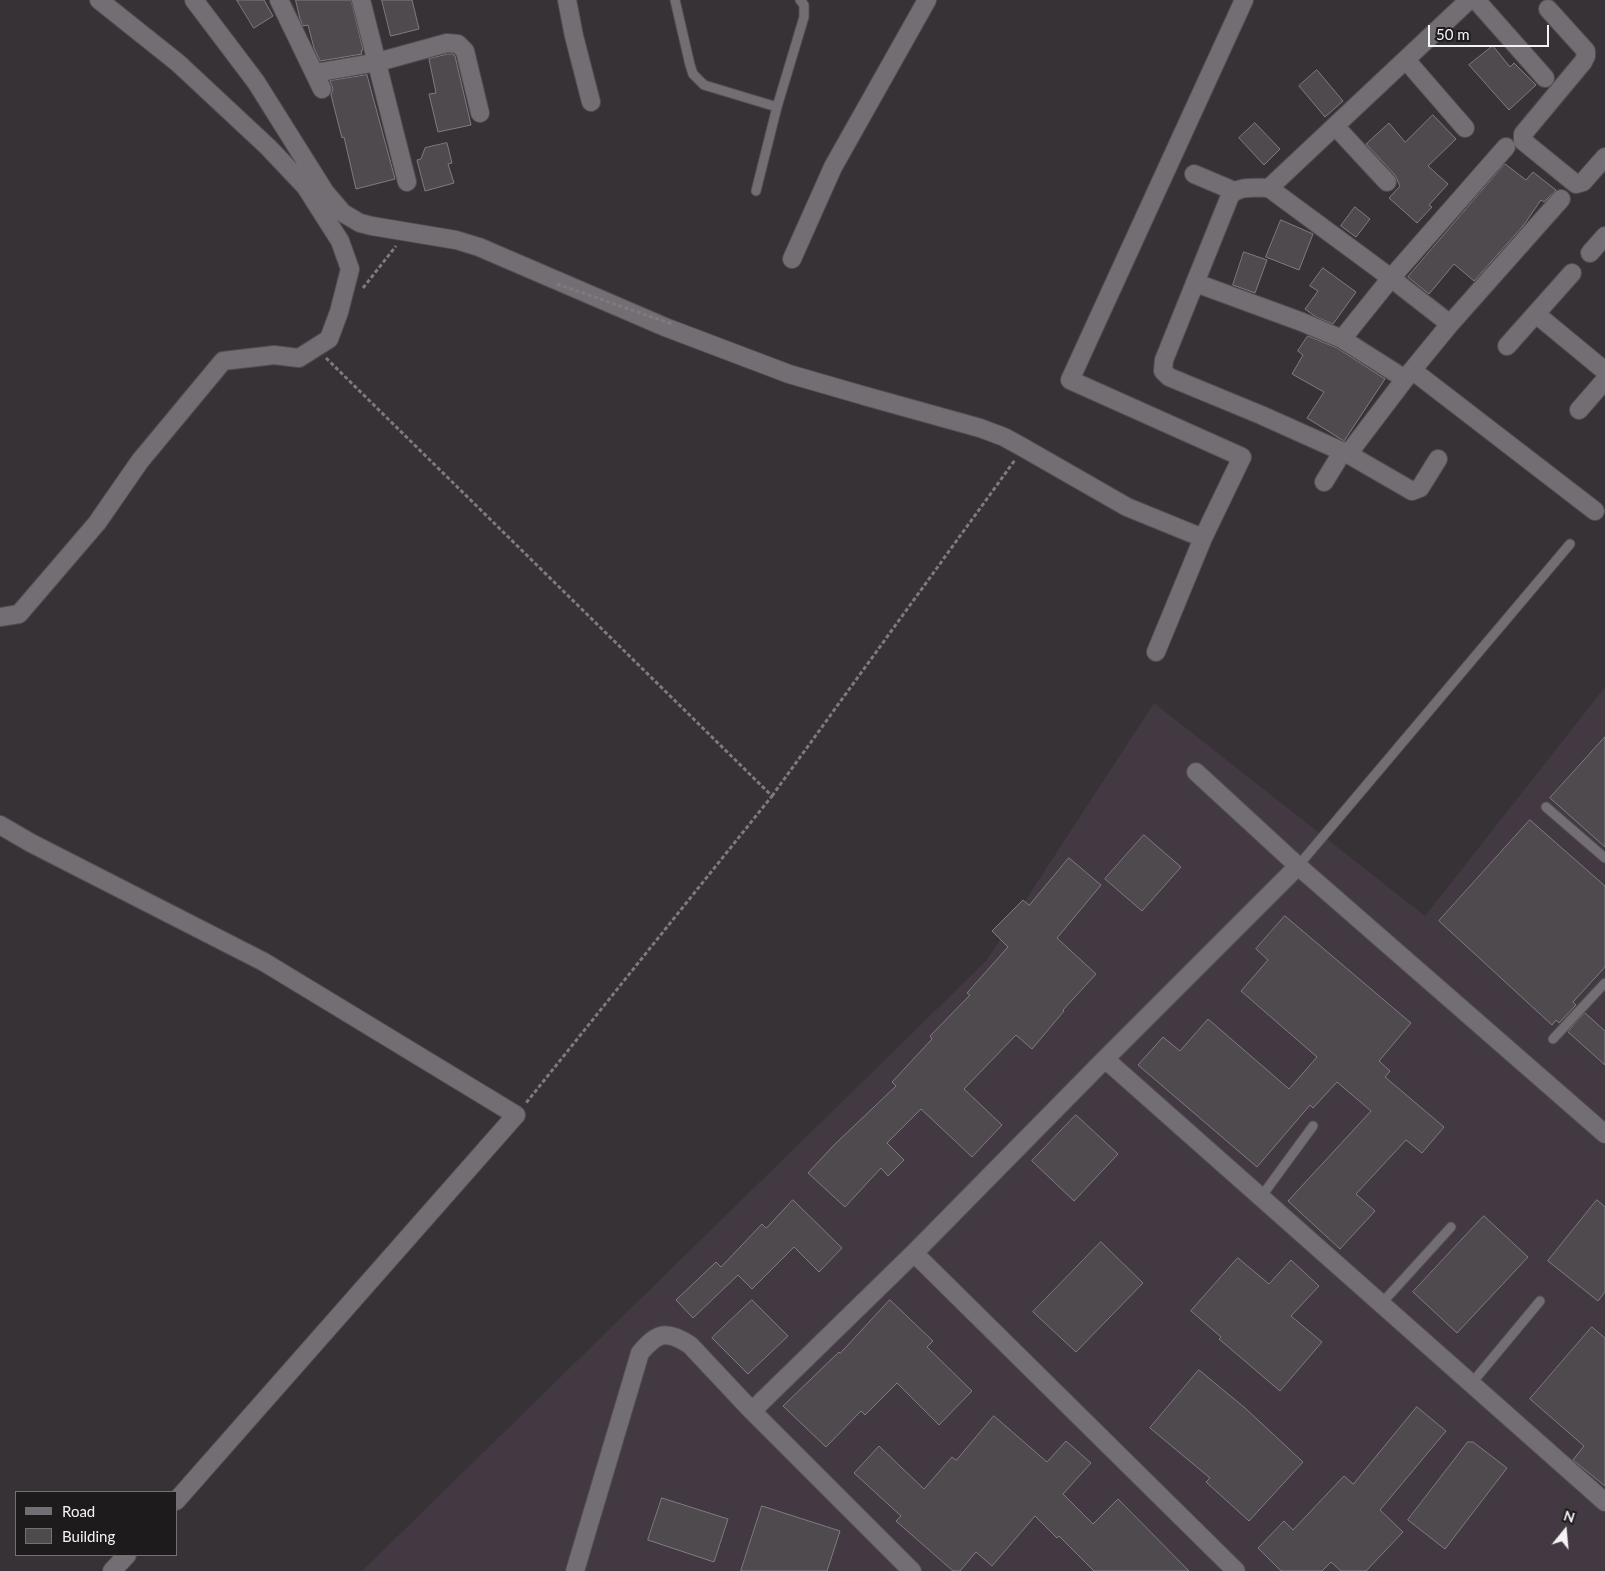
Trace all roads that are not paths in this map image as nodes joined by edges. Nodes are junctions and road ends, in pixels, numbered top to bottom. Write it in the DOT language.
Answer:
graph roads {
  1 [pos="99,0"];
  2 [pos="194,0"];
  3 [pos="279,0"];
  4 [pos="361,0"];
  5 [pos="567,0"];
  6 [pos="675,0"];
  7 [pos="800,0"];
  8 [pos="927,0"];
  9 [pos="1244,0"];
  10 [pos="1469,0"];
  11 [pos="1476,0"];
  12 [pos="1548,9"];
  13 [pos="1406,60"];
  14 [pos="378,62"];
  15 [pos="1545,78"];
  16 [pos="591,102"];
  17 [pos="777,107"];
  18 [pos="480,113"];
  19 [pos="1335,126"];
  20 [pos="1465,128"];
  21 [pos="1506,147"];
  22 [pos="1605,157"];
  23 [pos="1194,174"];
  24 [pos="407,182"];
  25 [pos="1387,182"];
  26 [pos="1269,188"];
  27 [pos="1234,190"];
  28 [pos="756,192"];
  29 [pos="1561,199"];
  30 [pos="1605,236"];
  31 [pos="1590,253"];
  32 [pos="792,259"];
  33 [pos="1572,273"];
  34 [pos="1391,278"];
  35 [pos="1196,283"];
  36 [pos="1536,314"];
  37 [pos="1450,324"];
  38 [pos="1342,339"];
  39 [pos="1508,346"];
  40 [pos="1605,371"];
  41 [pos="1408,375"];
  42 [pos="1605,380"];
  43 [pos="1579,410"];
  44 [pos="1346,452"];
  45 [pos="1438,460"];
  46 [pos="1324,482"];
  47 [pos="1595,511"];
  48 [pos="1203,538"];
  49 [pos="1570,544"];
  50 [pos="0,617"];
  51 [pos="1156,652"];
  52 [pos="1196,772"];
  53 [pos="1546,807"];
  54 [pos="0,825"];
  55 [pos="1605,858"];
  56 [pos="1298,866"];
  57 [pos="1605,982"];
  58 [pos="1553,1039"];
  59 [pos="1105,1058"];
  60 [pos="1314,1126"];
  61 [pos="1605,1134"];
  62 [pos="1261,1197"];
  63 [pos="1451,1227"];
  64 [pos="914,1253"];
  65 [pos="1540,1301"];
  66 [pos="1381,1304"];
  67 [pos="1471,1384"];
  68 [pos="752,1411"];
  69 [pos="178,1499"];
  70 [pos="1605,1502"];
  71 [pos="126,1556"];
  72 [pos="112,1571"];
  73 [pos="575,1571"];
  74 [pos="912,1571"];
  75 [pos="1236,1571"];
  1 -- 50 [label="street"];
  2 -- 48 [label="street, bridge"];
  3 -- 14 [label="street"];
  4 -- 14 [label="street"];
  5 -- 16 [label="street"];
  6 -- 17 [label="lane"];
  7 -- 17 [label="lane"];
  8 -- 32 [label="street"];
  9 -- 48 [label="street"];
  10 -- 13 [label="street"];
  11 -- 15 [label="street"];
  12 -- 22 [label="street"];
  13 -- 19 [label="street"];
  13 -- 20 [label="street"];
  14 -- 18 [label="street"];
  14 -- 24 [label="street"];
  17 -- 28 [label="lane"];
  19 -- 25 [label="street"];
  19 -- 26 [label="street"];
  21 -- 34 [label="street"];
  23 -- 27 [label="street"];
  26 -- 27 [label="street"];
  26 -- 34 [label="street"];
  27 -- 35 [label="street"];
  29 -- 37 [label="street"];
  30 -- 31 [label="street"];
  33 -- 36 [label="street"];
  34 -- 37 [label="street"];
  34 -- 38 [label="street"];
  35 -- 38 [label="street"];
  35 -- 44 [label="street"];
  36 -- 39 [label="street"];
  36 -- 40 [label="street"];
  37 -- 41 [label="street"];
  38 -- 41 [label="street"];
  41 -- 44 [label="street"];
  41 -- 47 [label="street"];
  42 -- 43 [label="street"];
  44 -- 45 [label="street"];
  44 -- 46 [label="street"];
  48 -- 51 [label="street"];
  49 -- 56 [label="lane"];
  52 -- 56 [label="street"];
  53 -- 55 [label="lane"];
  54 -- 69 [label="street"];
  56 -- 59 [label="street"];
  56 -- 61 [label="street"];
  57 -- 58 [label="lane"];
  59 -- 62 [label="street"];
  59 -- 64 [label="street"];
  60 -- 62 [label="lane"];
  62 -- 66 [label="street"];
  63 -- 66 [label="lane"];
  64 -- 68 [label="street"];
  64 -- 75 [label="street"];
  65 -- 67 [label="lane"];
  66 -- 67 [label="street"];
  67 -- 70 [label="street"];
  68 -- 73 [label="street"];
  68 -- 74 [label="street"];
  71 -- 72 [label="street"];
}
